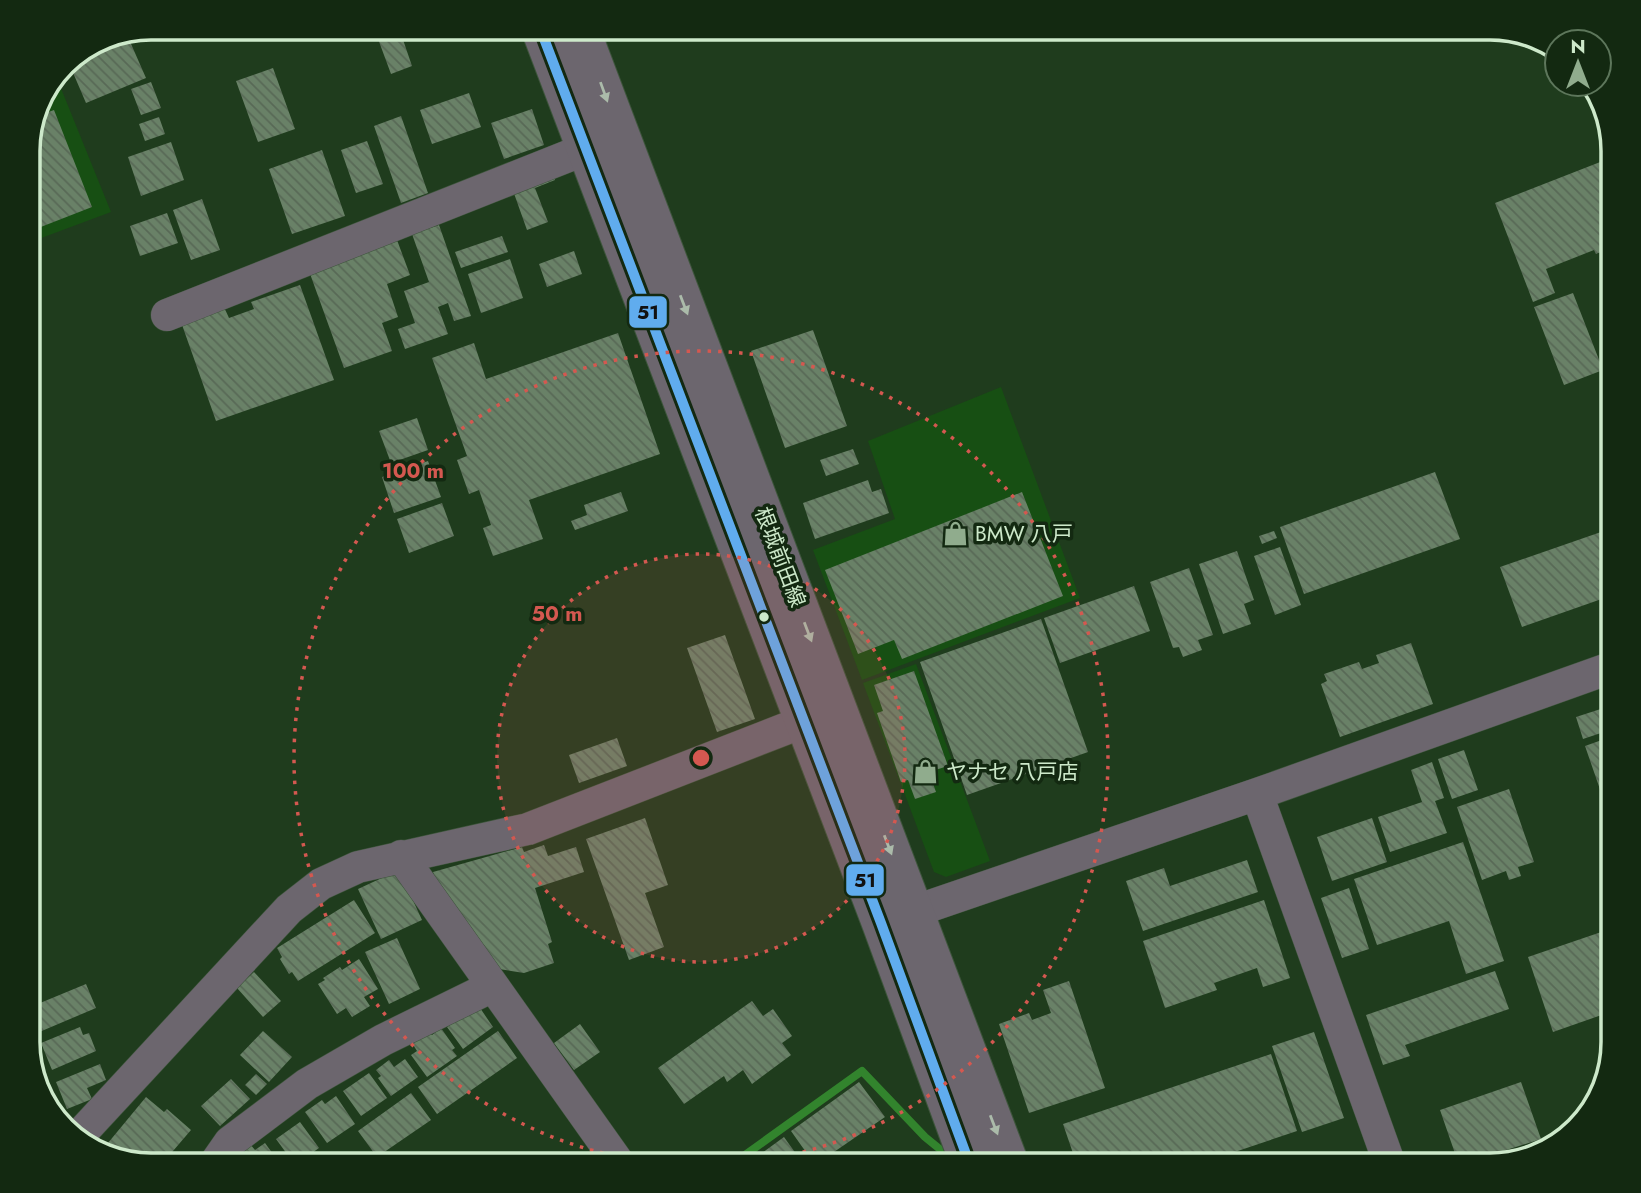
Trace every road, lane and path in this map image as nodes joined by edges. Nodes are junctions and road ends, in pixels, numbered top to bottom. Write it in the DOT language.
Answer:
graph roads {
  1 [pos="545,40"];
  2 [pos="584,40"];
  3 [pos="586,149"];
  4 [pos="167,315"];
  5 [pos="1601,671"];
  6 [pos="803,722"];
  7 [pos="1257,794"];
  8 [pos="401,856"];
  9 [pos="897,918"];
  10 [pos="493,986"];
  11 [pos="962,1092"];
  12 [pos="84,1130"];
  13 [pos="222,1153"];
  14 [pos="611,1153"];
  15 [pos="969,1153"];
  16 [pos="1002,1153"];
  17 [pos="1386,1153"];
  1 -- 3 [label="street, 根城前田線"];
  2 -- 9 [label="street, 根城前田線, one-way"];
  3 -- 4 [label="street"];
  3 -- 6 [label="street, 根城前田線"];
  5 -- 7 [label="street"];
  6 -- 8 [label="street"];
  6 -- 9 [label="street, 根城前田線"];
  7 -- 9 [label="street"];
  7 -- 17 [label="street"];
  8 -- 10 [label="street"];
  8 -- 12 [label="street"];
  9 -- 11 [label="street, 根城前田線"];
  10 -- 13 [label="street"];
  10 -- 14 [label="street"];
  11 -- 15 [label="street"];
  11 -- 16 [label="street, one-way"];
}
